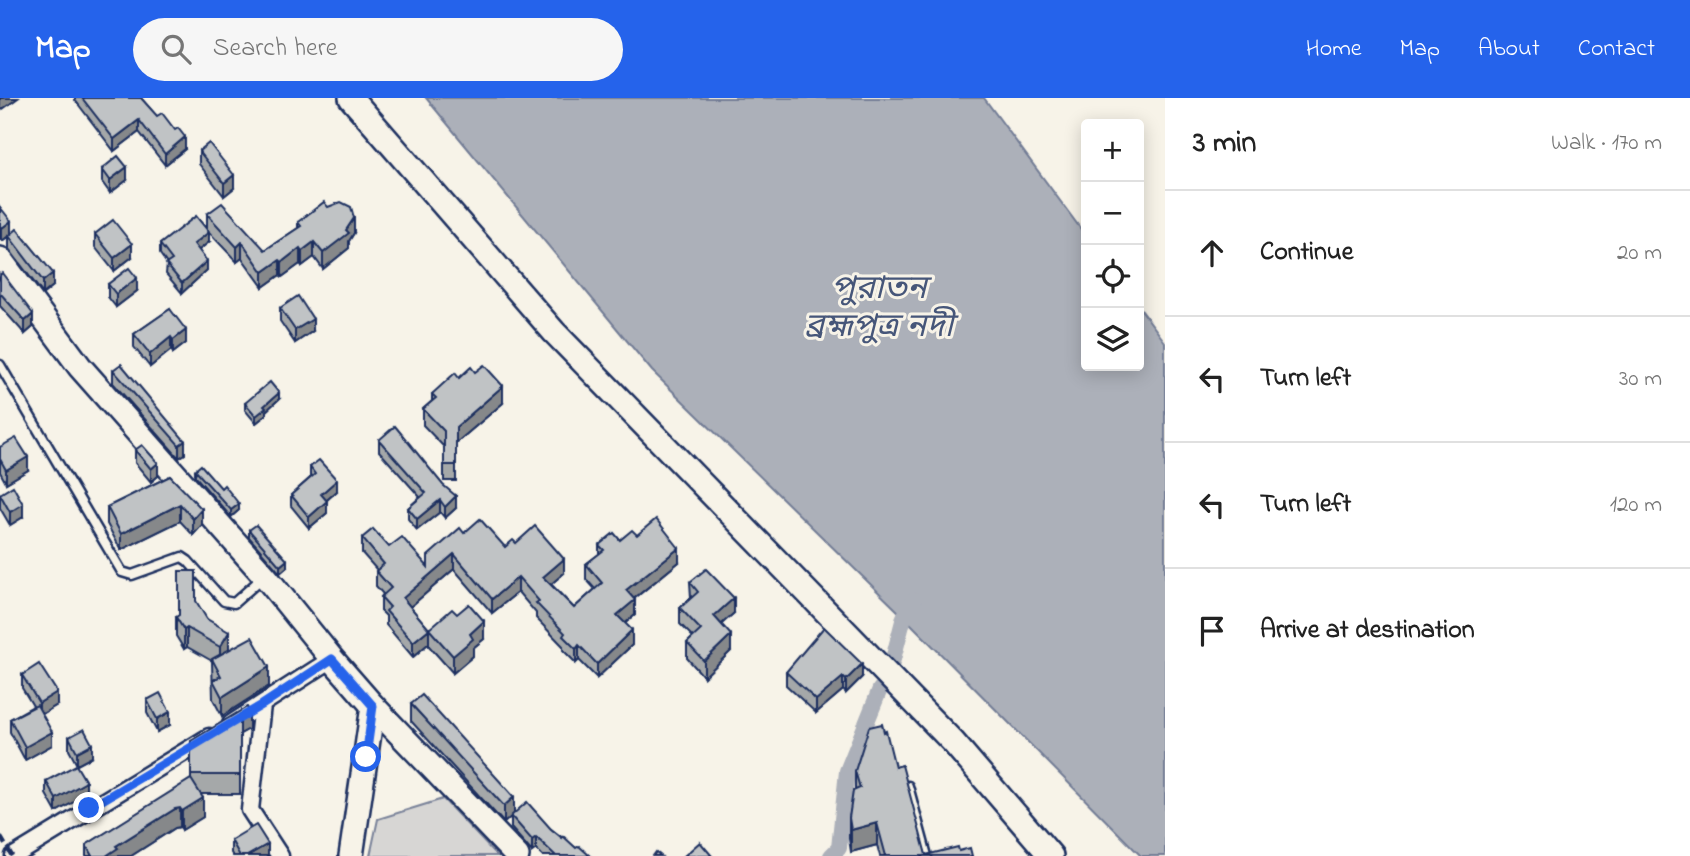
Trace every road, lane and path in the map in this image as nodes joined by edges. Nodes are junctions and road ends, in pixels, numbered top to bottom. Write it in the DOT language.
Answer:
graph roads {
  1 [pos="351,98"];
  2 [pos="0,259"];
  3 [pos="0,365"];
  4 [pos="265,576"];
  5 [pos="332,659"];
  6 [pos="262,705"];
  7 [pos="373,706"];
  8 [pos="908,786"];
  9 [pos="14,856"];
  10 [pos="280,856"];
  11 [pos="351,856"];
  12 [pos="517,856"];
  13 [pos="926,856"];
  14 [pos="1051,856"];
  1 -- 14 [label="street"];
  2 -- 4 [label="street"];
  3 -- 4 [label="lane"];
  4 -- 5 [label="street"];
  5 -- 6 [label="street"];
  5 -- 7 [label="street"];
  6 -- 9 [label="street"];
  6 -- 10 [label="street"];
  7 -- 11 [label="street"];
  7 -- 12 [label="street"];
  8 -- 13 [label="lane"];
}
